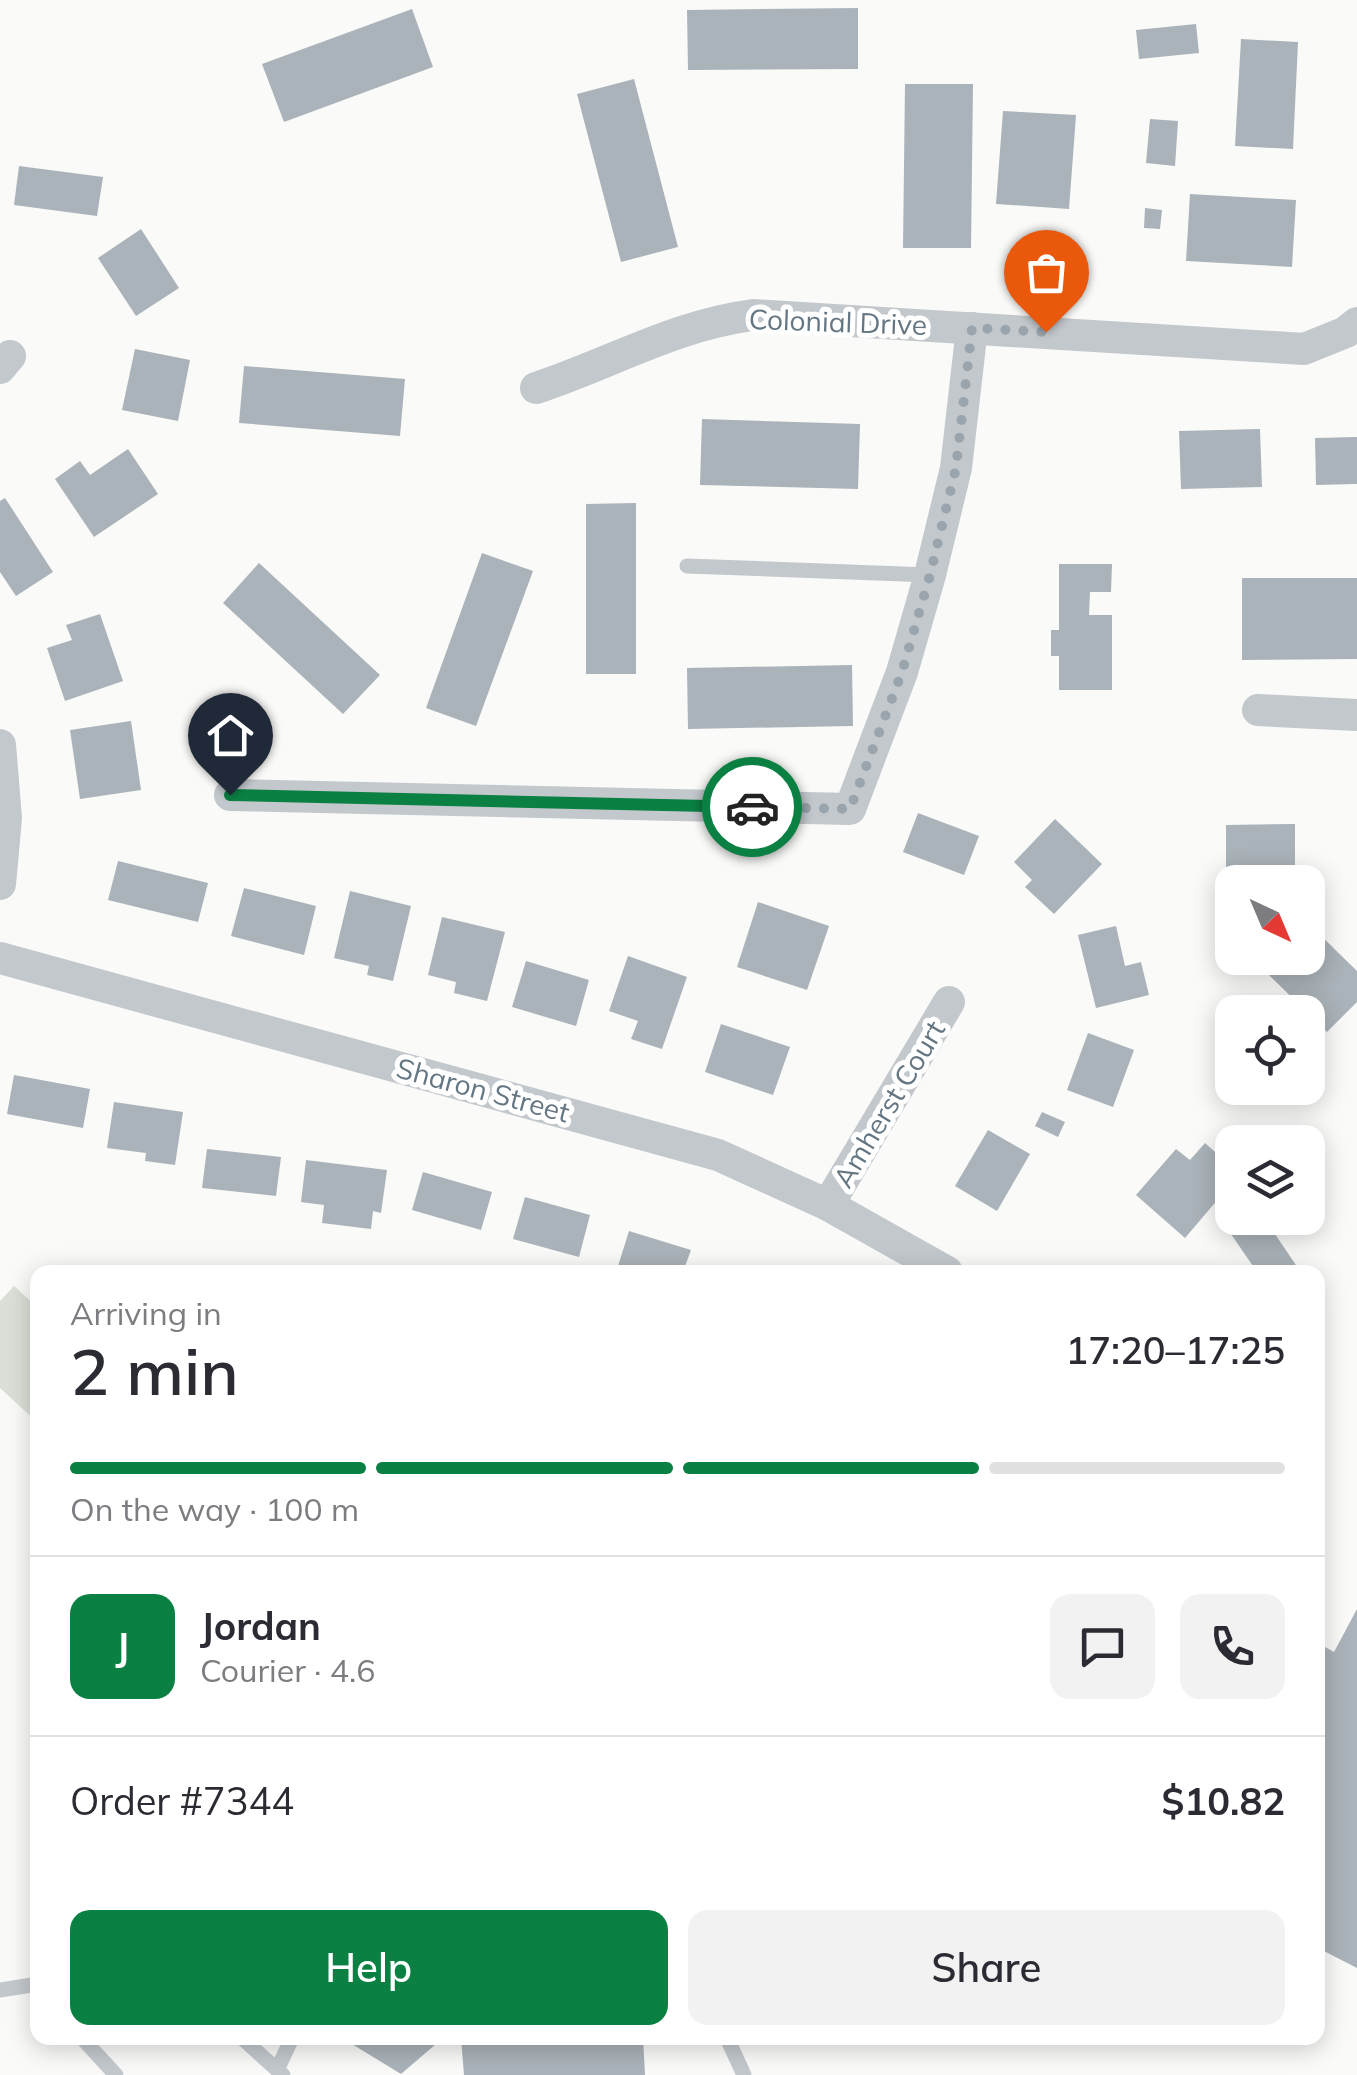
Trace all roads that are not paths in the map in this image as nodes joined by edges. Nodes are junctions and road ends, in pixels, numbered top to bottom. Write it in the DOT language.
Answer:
graph roads {
  1 [pos="1357,323"];
  2 [pos="972,328"];
  3 [pos="536,388"];
  4 [pos="687,566"];
  5 [pos="930,575"];
  6 [pos="1258,710"];
  7 [pos="1357,714"];
  8 [pos="0,745"];
  9 [pos="230,795"];
  10 [pos="0,884"];
  11 [pos="0,958"];
  12 [pos="949,1002"];
  13 [pos="828,1205"];
  14 [pos="935,1265"];
  15 [pos="30,1985"];
  16 [pos="0,1990"];
  17 [pos="88,2045"];
  18 [pos="250,2045"];
  19 [pos="290,2045"];
  20 [pos="730,2045"];
  21 [pos="280,2072"];
  22 [pos="116,2075"];
  23 [pos="744,2075"];
  1 -- 2 [label="street, Colonial Drive"];
  2 -- 3 [label="street, Colonial Drive"];
  2 -- 5 [label="street"];
  4 -- 5 [label="lane"];
  5 -- 9 [label="street"];
  6 -- 7 [label="street"];
  8 -- 10 [label="street"];
  11 -- 13 [label="street, Sharon Street"];
  12 -- 13 [label="street, Amherst Court"];
  13 -- 14 [label="street, Sharon Street"];
  15 -- 16 [label="lane"];
  17 -- 22 [label="lane"];
  18 -- 21 [label="lane"];
  19 -- 21 [label="lane"];
  20 -- 23 [label="lane"];
}
